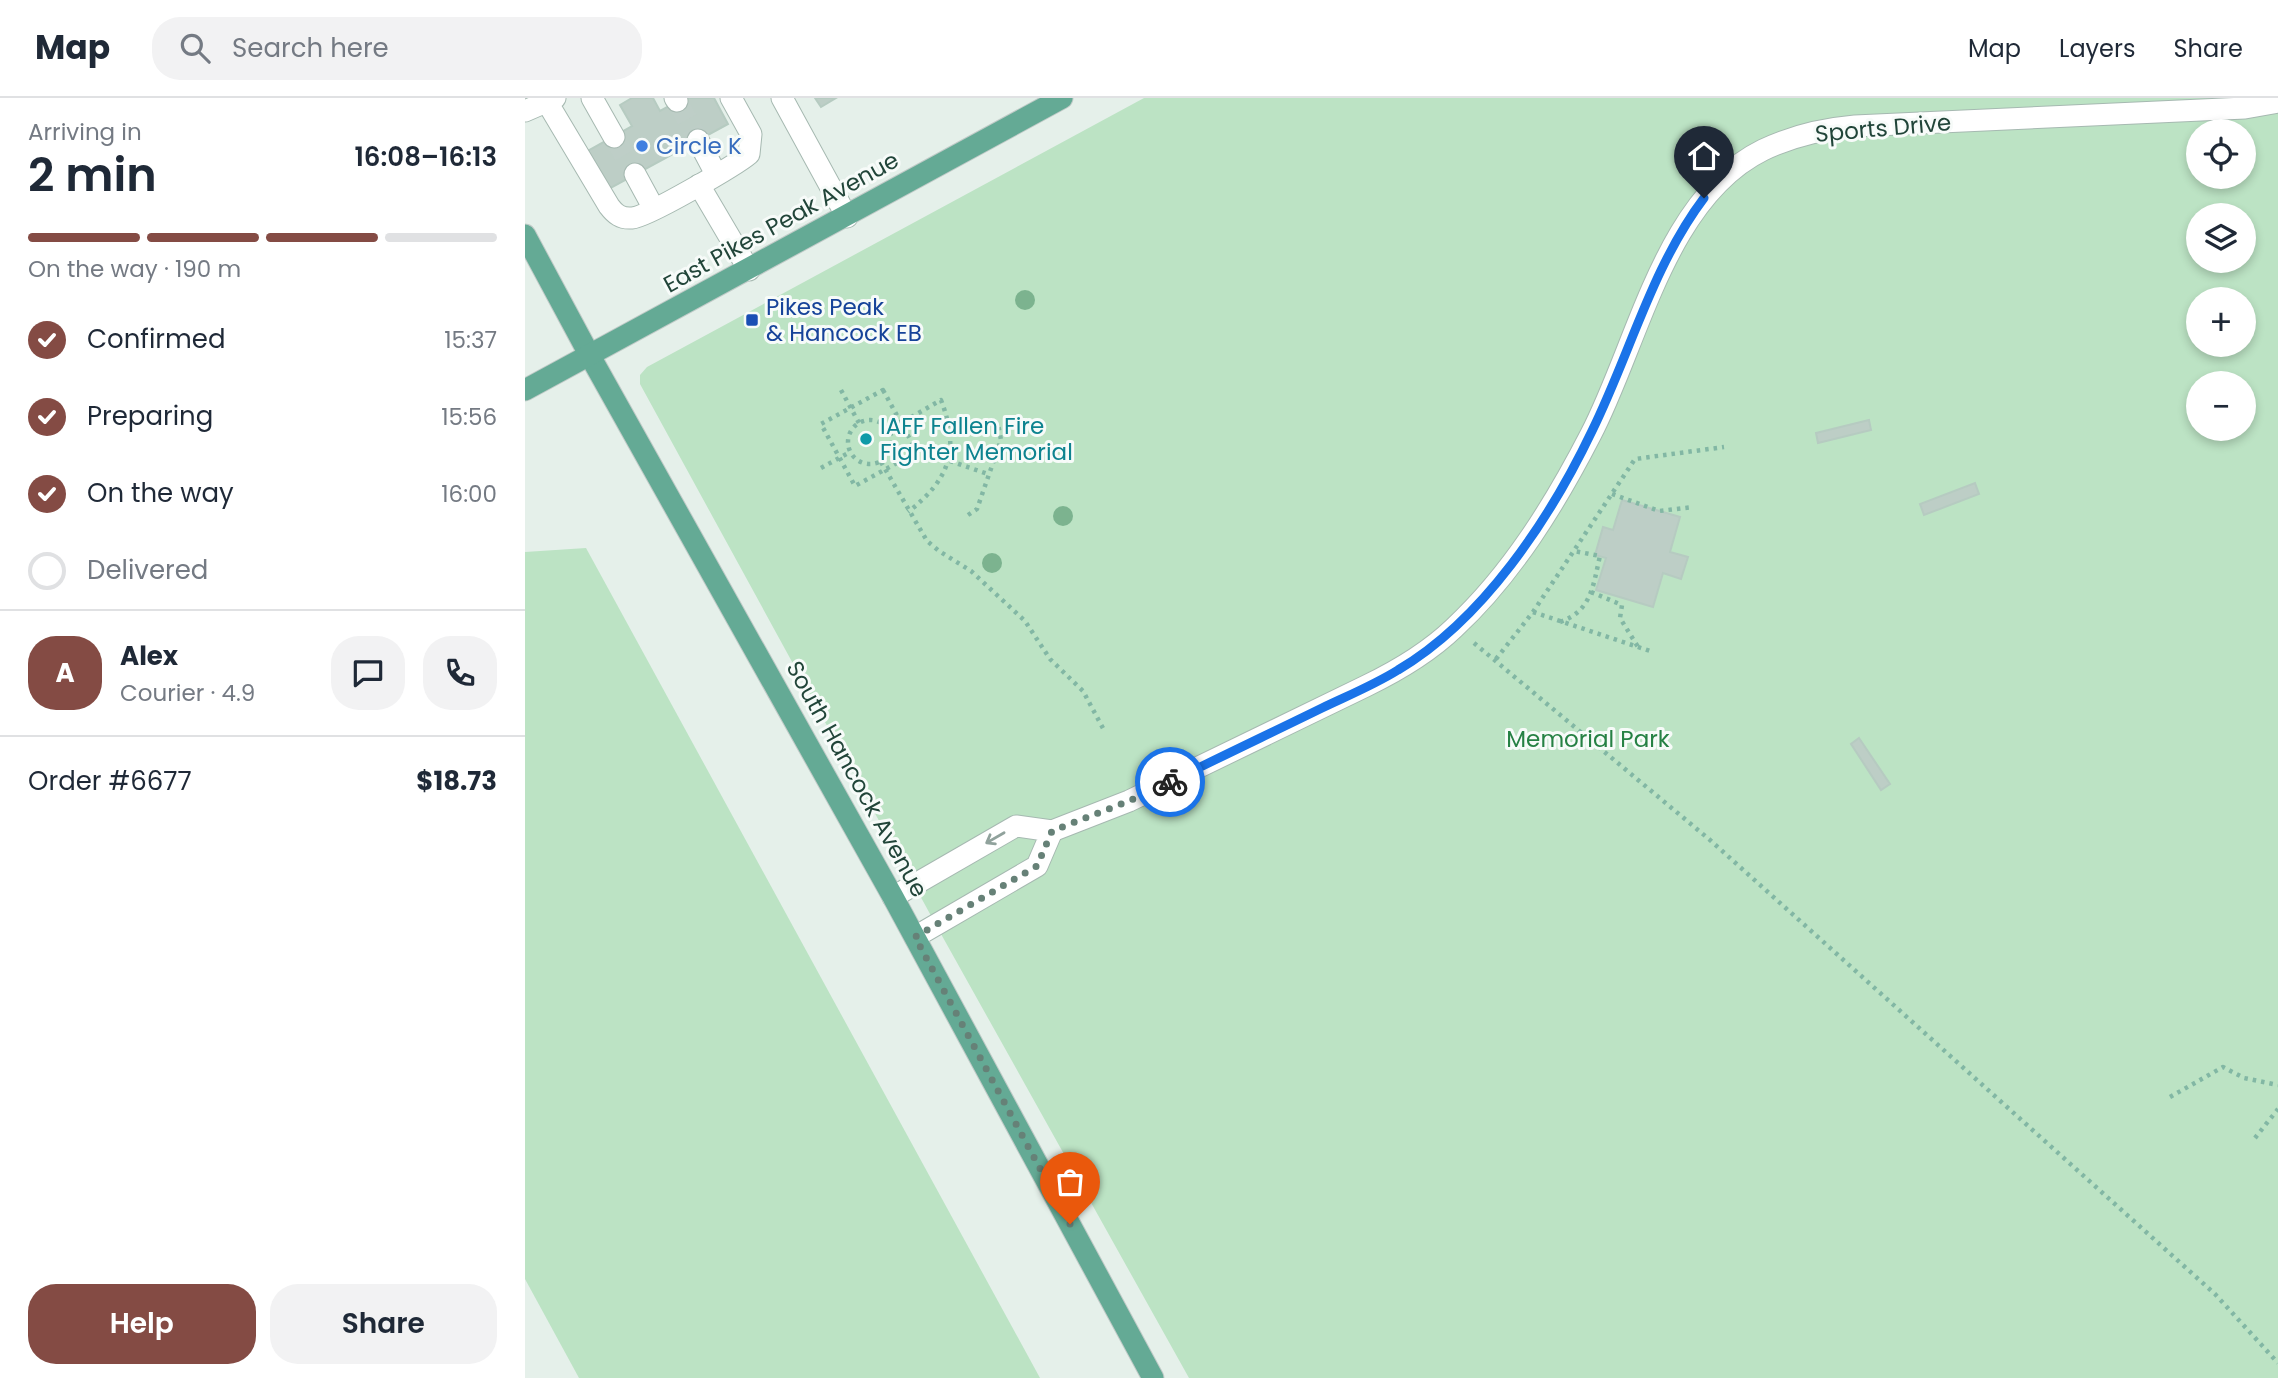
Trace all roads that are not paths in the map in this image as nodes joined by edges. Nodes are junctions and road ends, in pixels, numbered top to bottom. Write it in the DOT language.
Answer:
graph roads {
  1 [pos="592,98"];
  2 [pos="731,98"];
  3 [pos="782,98"];
  4 [pos="1062,98"];
  5 [pos="550,99"];
  6 [pos="2278,102"];
  7 [pos="525,111"];
  8 [pos="614,137"];
  9 [pos="698,140"];
  10 [pos="635,174"];
  11 [pos="708,180"];
  12 [pos="654,209"];
  13 [pos="847,217"];
  14 [pos="525,235"];
  15 [pos="748,270"];
  16 [pos="590,356"];
  17 [pos="525,390"];
  18 [pos="1052,831"];
  19 [pos="894,897"];
  20 [pos="915,937"];
  21 [pos="1153,1378"];
  1 -- 8 [label="street"];
  2 -- 11 [label="street"];
  3 -- 13 [label="street"];
  4 -- 13 [label="main road, East Pikes Peak Avenue"];
  5 -- 7 [label="street"];
  5 -- 12 [label="street"];
  6 -- 18 [label="street, Sports Drive"];
  9 -- 11 [label="street"];
  10 -- 12 [label="street"];
  11 -- 12 [label="street"];
  11 -- 15 [label="street"];
  13 -- 15 [label="main road, East Pikes Peak Avenue"];
  14 -- 16 [label="main road, South Hancock Avenue"];
  15 -- 16 [label="main road, East Pikes Peak Avenue"];
  16 -- 17 [label="main road, East Pikes Peak Avenue"];
  16 -- 19 [label="main road, South Hancock Avenue"];
  18 -- 19 [label="street, Sports Drive, one-way"];
  18 -- 20 [label="street"];
  19 -- 20 [label="main road, South Hancock Avenue"];
  20 -- 21 [label="main road, South Hancock Avenue"];
}
